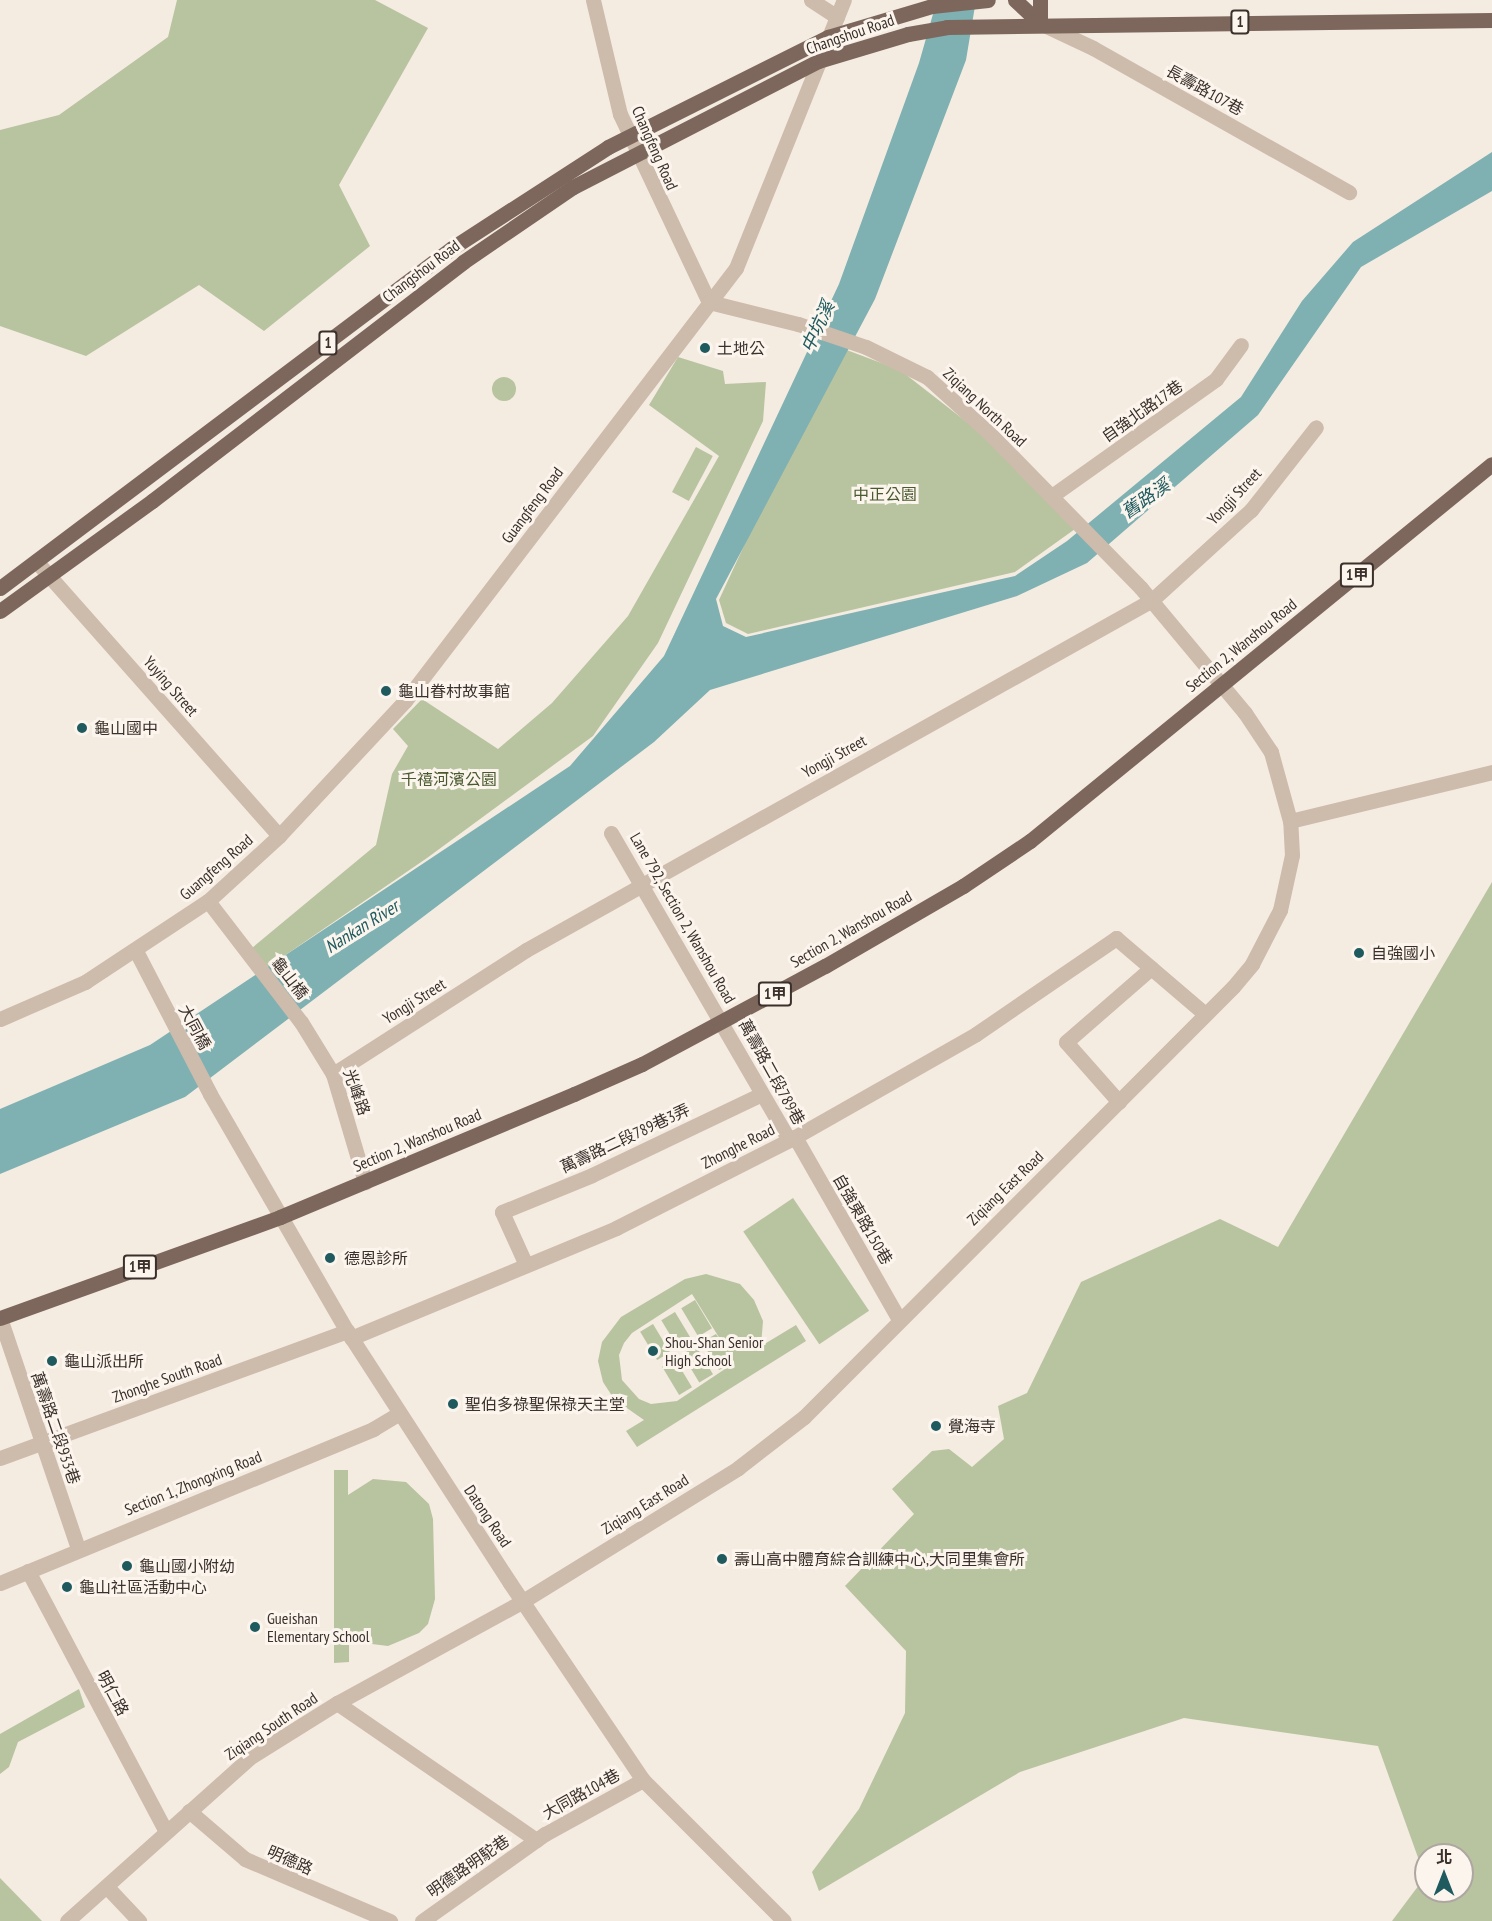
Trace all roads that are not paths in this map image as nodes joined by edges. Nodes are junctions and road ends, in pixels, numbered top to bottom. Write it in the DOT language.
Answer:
graph roads {
  1 [pos="592,0"];
  2 [pos="811,0"];
  3 [pos="844,0"];
  4 [pos="987,0"];
  5 [pos="1015,0"];
  6 [pos="1040,0"];
  7 [pos="837,17"];
  8 [pos="1492,20"];
  9 [pos="1040,23"];
  10 [pos="828,37"];
  11 [pos="818,61"];
  12 [pos="628,135"];
  13 [pos="636,154"];
  14 [pos="1349,192"];
  15 [pos="417,275"];
  16 [pos="428,289"];
  17 [pos="709,302"];
  18 [pos="1241,345"];
  19 [pos="1316,427"];
  20 [pos="1492,464"];
  21 [pos="1053,495"];
  22 [pos="36,561"];
  23 [pos="51,576"];
  24 [pos="0,588"];
  25 [pos="1152,600"];
  26 [pos="0,611"];
  27 [pos="1221,684"];
  28 [pos="1492,772"];
  29 [pos="1290,821"];
  30 [pos="611,833"];
  31 [pos="279,836"];
  32 [pos="643,883"];
  33 [pos="208,901"];
  34 [pos="136,951"];
  35 [pos="1151,968"];
  36 [pos="1205,1014"];
  37 [pos="0,1020"];
  38 [pos="300,1021"];
  39 [pos="723,1022"];
  40 [pos="333,1074"];
  41 [pos="210,1094"];
  42 [pos="762,1094"];
  43 [pos="1119,1102"];
  44 [pos="792,1139"];
  45 [pos="365,1182"];
  46 [pos="280,1217"];
  47 [pos="525,1265"];
  48 [pos="0,1318"];
  49 [pos="899,1319"];
  50 [pos="349,1335"];
  51 [pos="398,1414"];
  52 [pos="43,1442"];
  53 [pos="0,1458"];
  54 [pos="78,1549"];
  55 [pos="28,1571"];
  56 [pos="0,1582"];
  57 [pos="523,1601"];
  58 [pos="337,1703"];
  59 [pos="643,1780"];
  60 [pos="189,1811"];
  61 [pos="166,1832"];
  62 [pos="536,1840"];
  63 [pos="107,1887"];
  64 [pos="68,1921"];
  65 [pos="139,1921"];
  66 [pos="390,1921"];
  67 [pos="422,1921"];
  68 [pos="784,1921"];
  1 -- 12 [label="street, Changfeng Road"];
  2 -- 7 [label="street"];
  3 -- 7 [label="street, Guangfeng Road"];
  4 -- 10 [label="main road, Changshou Road / 1"];
  5 -- 9 [label="main road"];
  6 -- 9 [label="main road"];
  7 -- 10 [label="street, Guangfeng Road"];
  8 -- 9 [label="main road, 1"];
  9 -- 11 [label="main road, Changshou Road / 1"];
  9 -- 14 [label="street, 長壽路107巷"];
  10 -- 11 [label="street, Guangfeng Road"];
  10 -- 12 [label="main road, Changshou Road / 1"];
  11 -- 13 [label="main road, Changshou Road / 1"];
  11 -- 17 [label="street, Guangfeng Road"];
  12 -- 13 [label="street, Changfeng Road"];
  12 -- 15 [label="main road, Changshou Road / 1"];
  13 -- 16 [label="main road, Changshou Road / 1"];
  13 -- 17 [label="street, Changfeng Road"];
  15 -- 16 [label="main road"];
  15 -- 22 [label="main road, Changshou Road / 1"];
  16 -- 23 [label="main road, Changshou Road / 1"];
  17 -- 21 [label="street, Ziqiang North Road"];
  17 -- 31 [label="street, Guangfeng Road"];
  18 -- 21 [label="street, 自強北路17巷"];
  19 -- 25 [label="street, Yongji Street"];
  20 -- 27 [label="main road, Section 2, Wanshou Road / 1甲"];
  21 -- 25 [label="street, Ziqiang North Road"];
  22 -- 23 [label="street, Yuying Street"];
  22 -- 24 [label="main road, Changshou Road / 1"];
  23 -- 26 [label="main road, Changshou Road / 1"];
  23 -- 31 [label="street, Yuying Street"];
  25 -- 27 [label="street"];
  25 -- 32 [label="street, Yongji Street"];
  27 -- 29 [label="street, Ziqiang East Road"];
  27 -- 39 [label="main road, Section 2, Wanshou Road / 1甲"];
  28 -- 29 [label="street"];
  29 -- 36 [label="street, Ziqiang East Road"];
  30 -- 32 [label="street, Lane 792, Section 2, Wanshou Road"];
  31 -- 33 [label="street, Guangfeng Road"];
  32 -- 39 [label="street, Lane 792, Section 2, Wanshou Road"];
  32 -- 40 [label="street, Yongji Street"];
  33 -- 34 [label="street, Guangfeng Road"];
  33 -- 38 [label="street, 龜山橋"];
  34 -- 37 [label="street, Guangfeng Road"];
  34 -- 41 [label="street, 大同橋"];
  35 -- 36 [label="street"];
  35 -- 43 [label="street"];
  35 -- 44 [label="street, Zhonghe Road"];
  36 -- 43 [label="street, Ziqiang East Road"];
  38 -- 40 [label="street, 光峰路"];
  39 -- 42 [label="street, 萬壽路二段789巷"];
  39 -- 45 [label="main road, Section 2, Wanshou Road / 1甲"];
  40 -- 45 [label="street, 光峰路"];
  41 -- 46 [label="street, Datong Road"];
  42 -- 44 [label="street, 萬壽路二段789巷"];
  42 -- 47 [label="street, 萬壽路二段789巷3弄"];
  43 -- 49 [label="street, Ziqiang East Road"];
  44 -- 47 [label="street, Zhonghe Road"];
  44 -- 49 [label="street, 自強東路150巷"];
  45 -- 46 [label="main road, Section 2, Wanshou Road / 1甲"];
  46 -- 48 [label="main road, Section 2, Wanshou Road / 1甲"];
  46 -- 50 [label="street, Datong Road"];
  47 -- 50 [label="street, Zhonghe Road"];
  48 -- 52 [label="street, 萬壽路二段933巷"];
  49 -- 57 [label="street, Ziqiang East Road"];
  50 -- 51 [label="street, Datong Road"];
  50 -- 52 [label="street, Zhonghe South Road"];
  51 -- 54 [label="street, Section 1, Zhongxing Road"];
  51 -- 57 [label="street, Datong Road"];
  52 -- 53 [label="street, Zhonghe South Road"];
  52 -- 54 [label="street, 萬壽路二段933巷"];
  54 -- 55 [label="street, Section 1, Zhongxing Road"];
  55 -- 56 [label="street, Section 1, Zhongxing Road"];
  55 -- 61 [label="street, 明仁路"];
  57 -- 58 [label="street, Ziqiang South Road"];
  57 -- 59 [label="street, Datong Road"];
  58 -- 60 [label="street, Ziqiang South Road"];
  58 -- 62 [label="street"];
  59 -- 62 [label="street, 大同路104巷"];
  59 -- 68 [label="street, Datong Road"];
  60 -- 61 [label="street, Ziqiang South Road"];
  60 -- 66 [label="street, 明德路"];
  61 -- 63 [label="street, Ziqiang South Road"];
  62 -- 67 [label="street, 明德路明駝巷"];
  63 -- 64 [label="street, Ziqiang South Road"];
  63 -- 65 [label="street"];
}
